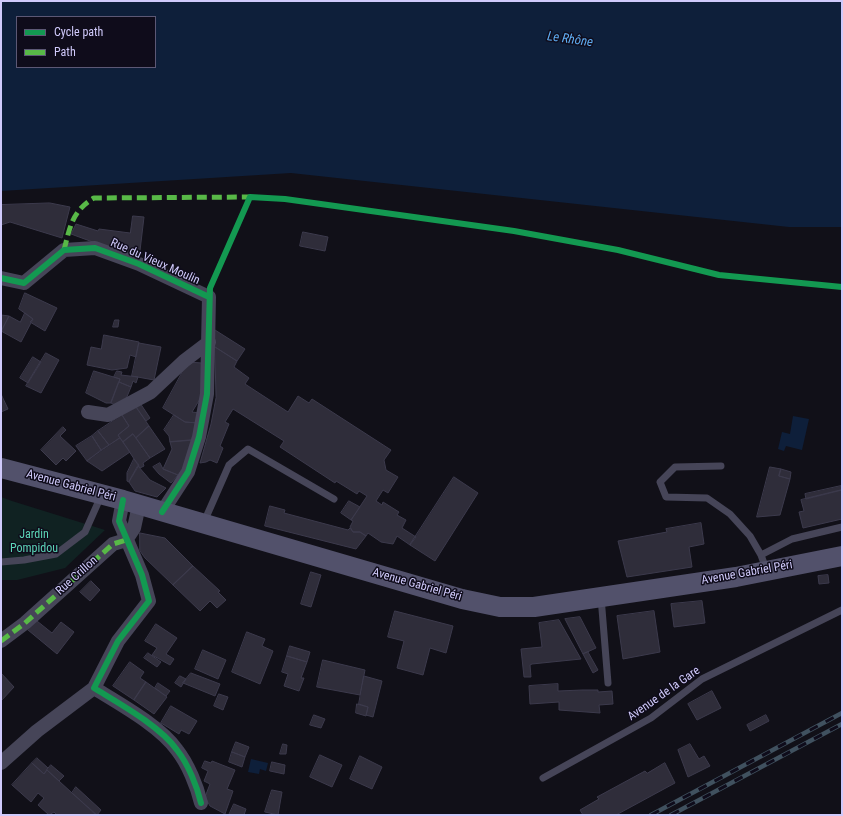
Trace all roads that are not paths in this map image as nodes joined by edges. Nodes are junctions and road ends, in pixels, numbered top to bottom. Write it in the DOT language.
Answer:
graph roads {
  1 [pos="1,278"];
  2 [pos="209,342"];
  3 [pos="88,412"];
  4 [pos="721,466"];
  5 [pos="1,468"];
  6 [pos="102,494"];
  7 [pos="334,499"];
  8 [pos="131,502"];
  9 [pos="162,512"];
  10 [pos="203,524"];
  11 [pos="842,527"];
  12 [pos="126,540"];
  13 [pos="842,556"];
  14 [pos="1,562"];
  15 [pos="764,563"];
  16 [pos="601,597"];
  17 [pos="842,610"];
  18 [pos="1,641"];
  19 [pos="608,683"];
  20 [pos="94,688"];
  21 [pos="1,763"];
  22 [pos="543,778"];
  23 [pos="201,803"];
  1 -- 2 [label="street, Rue du Vieux Moulin"];
  2 -- 3 [label="street"];
  2 -- 9 [label="street, Rue du Vieux Moulin"];
  4 -- 15 [label="lane"];
  5 -- 6 [label="main road, Avenue Gabriel Péri"];
  6 -- 8 [label="main road, Avenue Gabriel Péri"];
  6 -- 14 [label="lane"];
  7 -- 10 [label="lane"];
  8 -- 9 [label="main road, Avenue Gabriel Péri"];
  8 -- 12 [label="street"];
  9 -- 10 [label="main road, Avenue Gabriel Péri"];
  10 -- 16 [label="main road, Avenue Gabriel Péri"];
  11 -- 15 [label="lane"];
  12 -- 18 [label="street, Rue Crillon"];
  12 -- 20 [label="street"];
  13 -- 15 [label="main road, Avenue Gabriel Péri"];
  15 -- 16 [label="main road, Avenue Gabriel Péri"];
  16 -- 19 [label="lane"];
  17 -- 22 [label="lane, Avenue de la Gare"];
  20 -- 21 [label="street"];
  20 -- 23 [label="street"];
}
